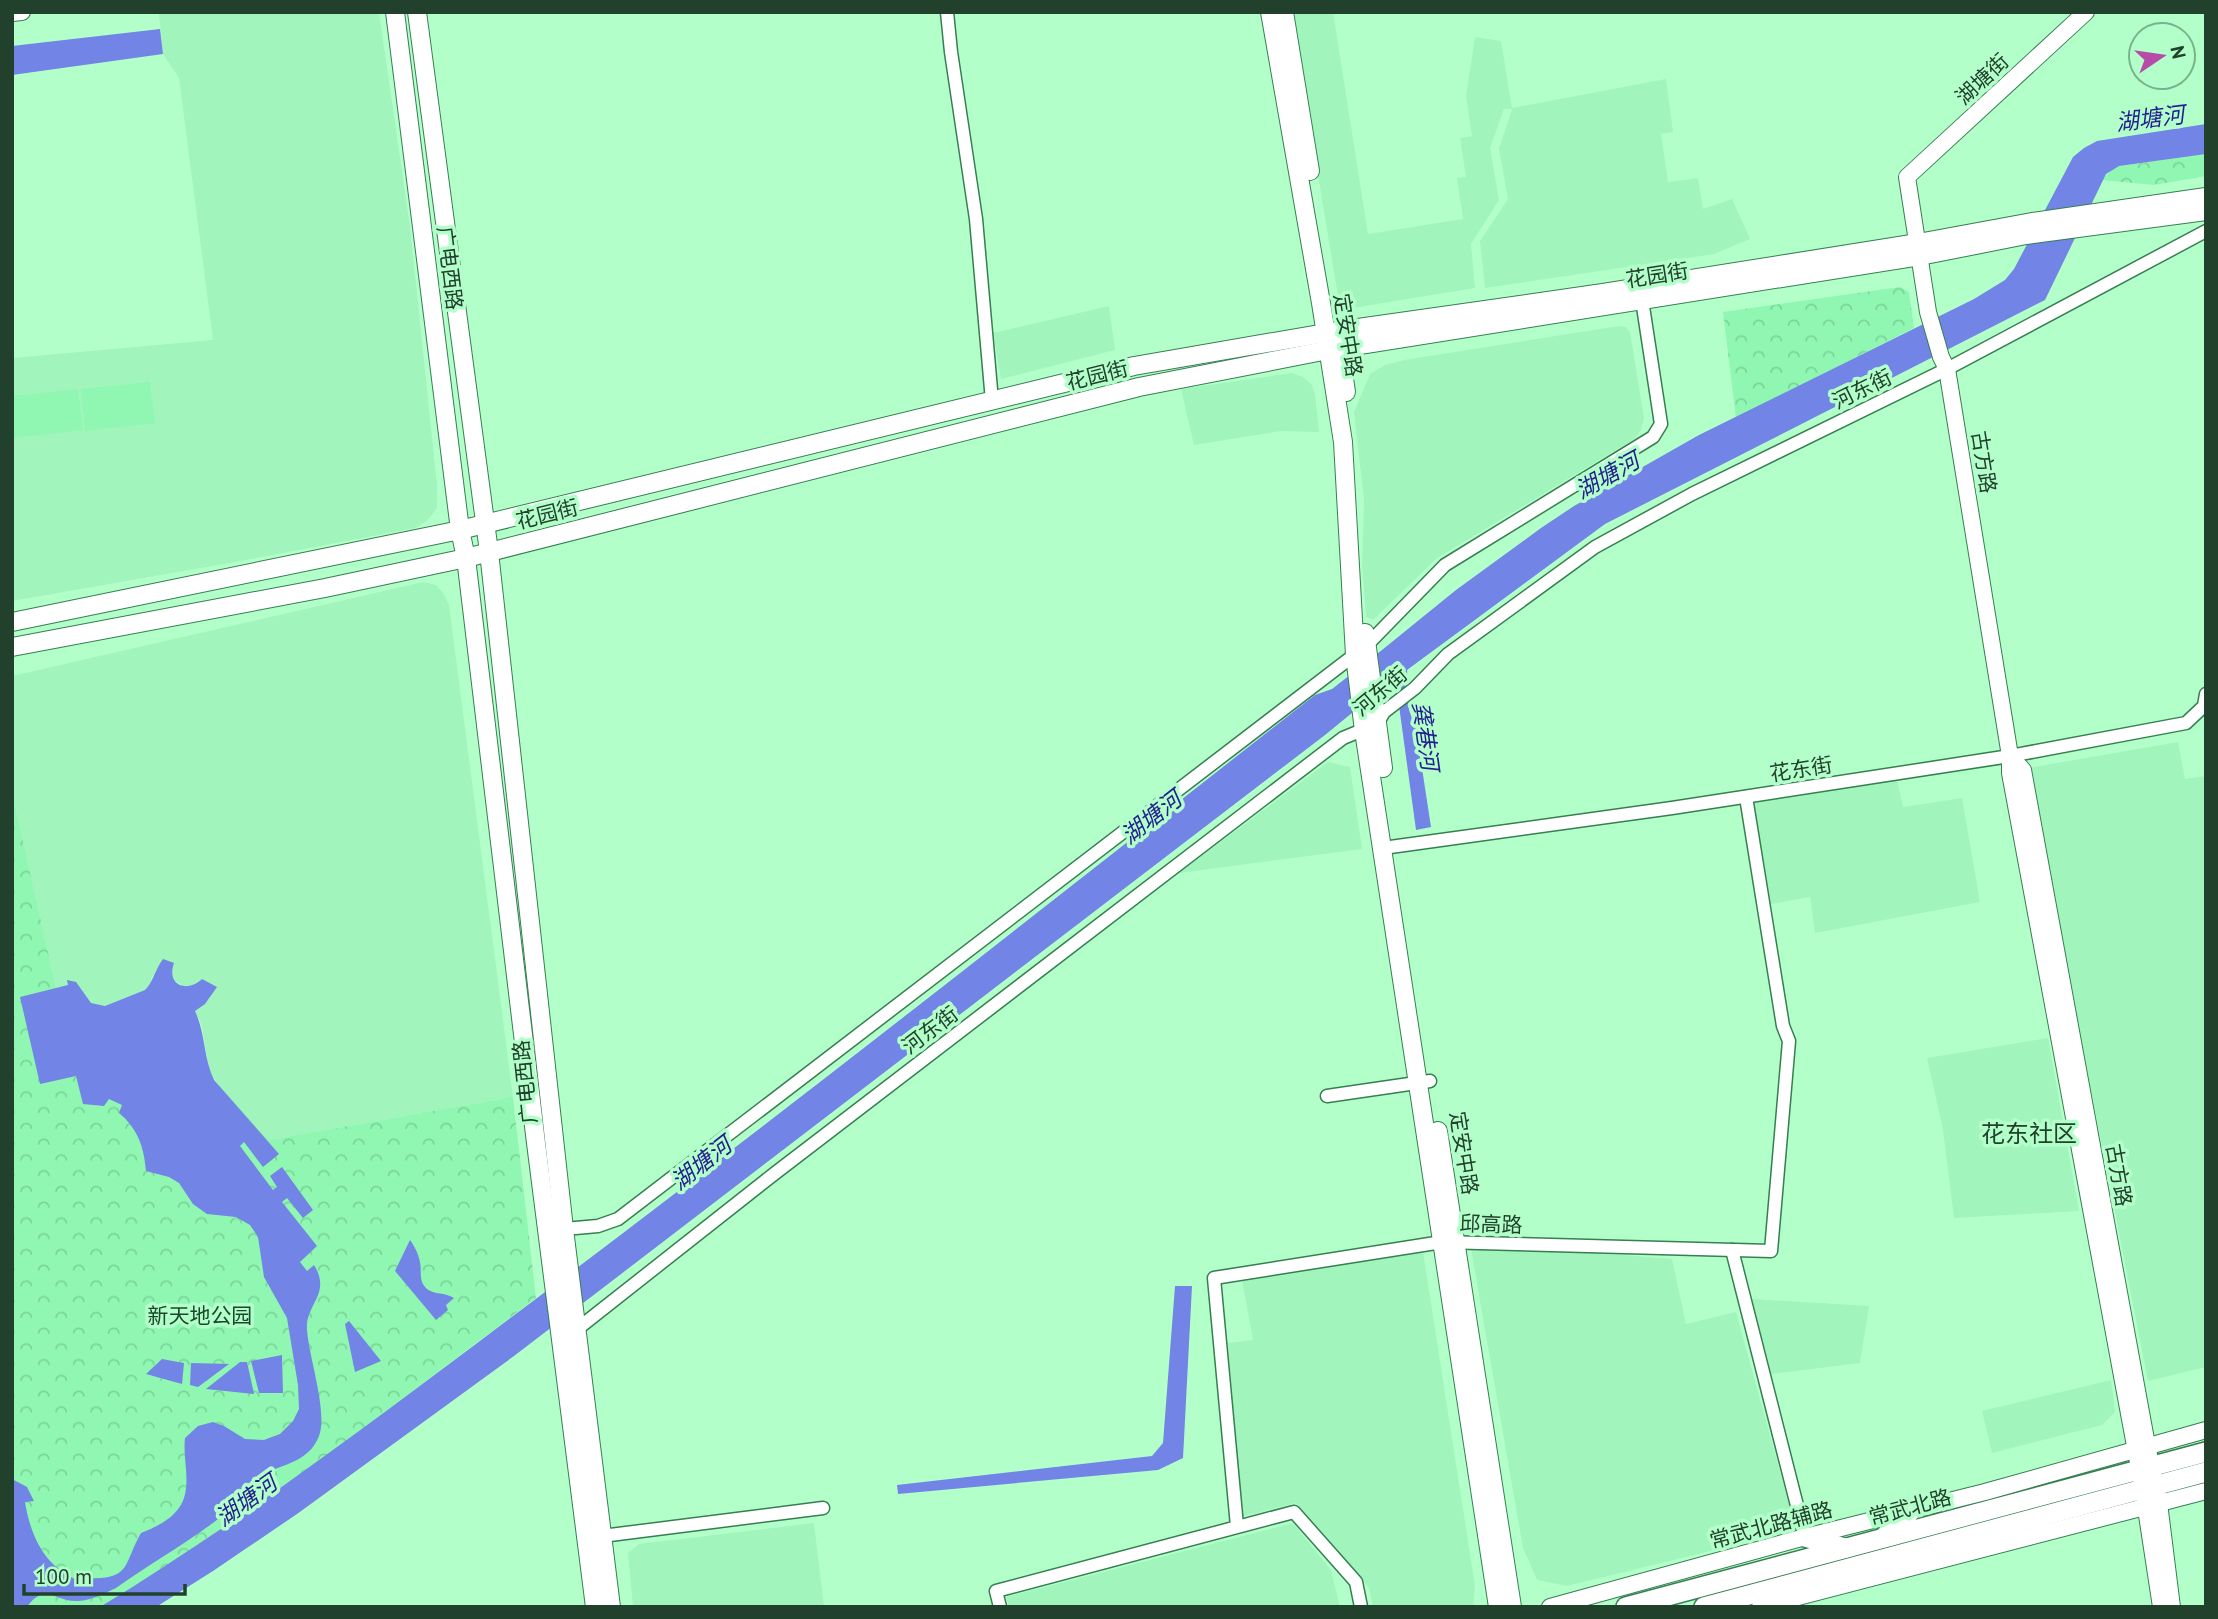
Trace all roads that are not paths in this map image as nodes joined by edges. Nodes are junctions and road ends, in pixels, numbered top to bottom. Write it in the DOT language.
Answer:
graph roads {
  1 [pos="22,12"];
  2 [pos="395,12"];
  3 [pos="417,12"];
  4 [pos="947,12"];
  5 [pos="1270,12"];
  6 [pos="1284,12"];
  7 [pos="2085,12"];
  8 [pos="12,13"];
  9 [pos="1907,177"];
  10 [pos="2206,197"];
  11 [pos="2206,211"];
  12 [pos="2101,217"];
  13 [pos="2206,231"];
  14 [pos="1919,249"];
  15 [pos="1642,300"];
  16 [pos="1332,341"];
  17 [pos="1944,363"];
  18 [pos="992,401"];
  19 [pos="485,524"];
  20 [pos="460,530"];
  21 [pos="489,552"];
  22 [pos="466,558"];
  23 [pos="12,622"];
  24 [pos="12,647"];
  25 [pos="1361,656"];
  26 [pos="2206,694"];
  27 [pos="1373,717"];
  28 [pos="2011,756"];
  29 [pos="1746,797"];
  30 [pos="1388,847"];
  31 [pos="1424,1082"];
  32 [pos="1327,1096"];
  33 [pos="564,1229"];
  34 [pos="1448,1242"];
  35 [pos="1732,1250"];
  36 [pos="570,1324"];
  37 [pos="2206,1430"];
  38 [pos="2141,1447"];
  39 [pos="2206,1452"];
  40 [pos="2206,1472"];
  41 [pos="2149,1487"];
  42 [pos="2206,1491"];
  43 [pos="823,1508"];
  44 [pos="1911,1511"];
  45 [pos="1237,1526"];
  46 [pos="2005,1526"];
  47 [pos="1972,1535"];
  48 [pos="602,1536"];
  49 [pos="1805,1537"];
  50 [pos="1883,1538"];
  51 [pos="1990,1546"];
  52 [pos="1846,1548"];
  53 [pos="1859,1565"];
  54 [pos="1822,1575"];
  55 [pos="1843,1584"];
  56 [pos="594,1607"];
  57 [pos="611,1607"];
  58 [pos="1000,1607"];
  59 [pos="1362,1607"];
  60 [pos="1498,1607"];
  61 [pos="1512,1607"];
  62 [pos="1550,1607"];
  63 [pos="1626,1607"];
  64 [pos="1704,1607"];
  65 [pos="1760,1607"];
  66 [pos="2161,1607"];
  67 [pos="2172,1607"];
  1 -- 8 [label="street"];
  2 -- 20 [label="main road, 广电西路"];
  3 -- 19 [label="main road, 广电西路"];
  4 -- 18 [label="street"];
  5 -- 16 [label="main road, 定安中路"];
  6 -- 16 [label="main road, 定安中路"];
  7 -- 9 [label="street, 湖塘街"];
  9 -- 14 [label="street, 古方路"];
  10 -- 12 [label="main road, 花园街"];
  11 -- 12 [label="main road, 花园街"];
  12 -- 14 [label="main road, 花园街"];
  13 -- 17 [label="street, 河东街"];
  14 -- 15 [label="main road, 花园街"];
  14 -- 16 [label="main road, 花园街"];
  14 -- 17 [label="street, 古方路"];
  15 -- 16 [label="main road, 花园街"];
  15 -- 25 [label="street"];
  16 -- 18 [label="main road, 花园街"];
  16 -- 21 [label="main road, 花园街"];
  16 -- 25 [label="main road, 定安中路"];
  17 -- 27 [label="street, 河东街"];
  17 -- 28 [label="street, 古方路"];
  18 -- 19 [label="main road, 花园街"];
  19 -- 20 [label="main road, 花园街"];
  19 -- 21 [label="main road, 广电西路"];
  20 -- 22 [label="main road, 广电西路"];
  20 -- 23 [label="main road, 花园街"];
  21 -- 22 [label="main road, 花园街"];
  21 -- 33 [label="main road, 广电西路"];
  22 -- 24 [label="main road, 花园街"];
  22 -- 36 [label="main road, 广电西路"];
  25 -- 27 [label="main road, 定安中路"];
  25 -- 33 [label="street"];
  26 -- 28 [label="street, 花东街"];
  27 -- 30 [label="main road, 定安中路"];
  27 -- 36 [label="street, 河东街"];
  28 -- 29 [label="street, 花东街"];
  28 -- 38 [label="street, 古方路"];
  29 -- 30 [label="street, 花东街"];
  29 -- 35 [label="street, 邱高路"];
  30 -- 31 [label="main road, 定安中路"];
  31 -- 32 [label="street"];
  31 -- 34 [label="main road, 定安中路"];
  33 -- 36 [label="main road, 广电西路"];
  34 -- 35 [label="street, 邱高路"];
  34 -- 45 [label="street, 邱高路"];
  34 -- 60 [label="main road, 定安中路"];
  34 -- 61 [label="main road, 定安中路"];
  35 -- 49 [label="street"];
  36 -- 48 [label="main road, 广电西路"];
  36 -- 56 [label="main road, 广电西路"];
  37 -- 38 [label="street, 常武北路辅路"];
  38 -- 41 [label="street, 古方路"];
  38 -- 44 [label="street, 常武北路辅路"];
  39 -- 41 [label="main road, 常武北路"];
  40 -- 41 [label="main road, 常武北路"];
  41 -- 42 [label="street"];
  41 -- 46 [label="main road, 常武北路"];
  41 -- 50 [label="main road, 常武北路"];
  41 -- 51 [label="street"];
  41 -- 66 [label="street, 古方路"];
  41 -- 67 [label="street, 古方路"];
  43 -- 48 [label="street"];
  44 -- 49 [label="street, 常武北路辅路"];
  44 -- 50 [label="main road"];
  45 -- 58 [label="street"];
  45 -- 59 [label="street"];
  46 -- 47 [label="main road, 常武北路"];
  46 -- 51 [label="main road"];
  47 -- 51 [label="main road"];
  47 -- 53 [label="main road, 常武北路"];
  48 -- 57 [label="main road, 广电西路"];
  49 -- 52 [label="main road"];
  49 -- 62 [label="street, 常武北路辅路"];
  50 -- 52 [label="main road, 常武北路"];
  51 -- 55 [label="street"];
  52 -- 63 [label="main road, 常武北路"];
  53 -- 54 [label="main road, 常武北路"];
  53 -- 55 [label="main road"];
  54 -- 55 [label="main road"];
  54 -- 64 [label="main road, 常武北路"];
  55 -- 65 [label="street"];
}
